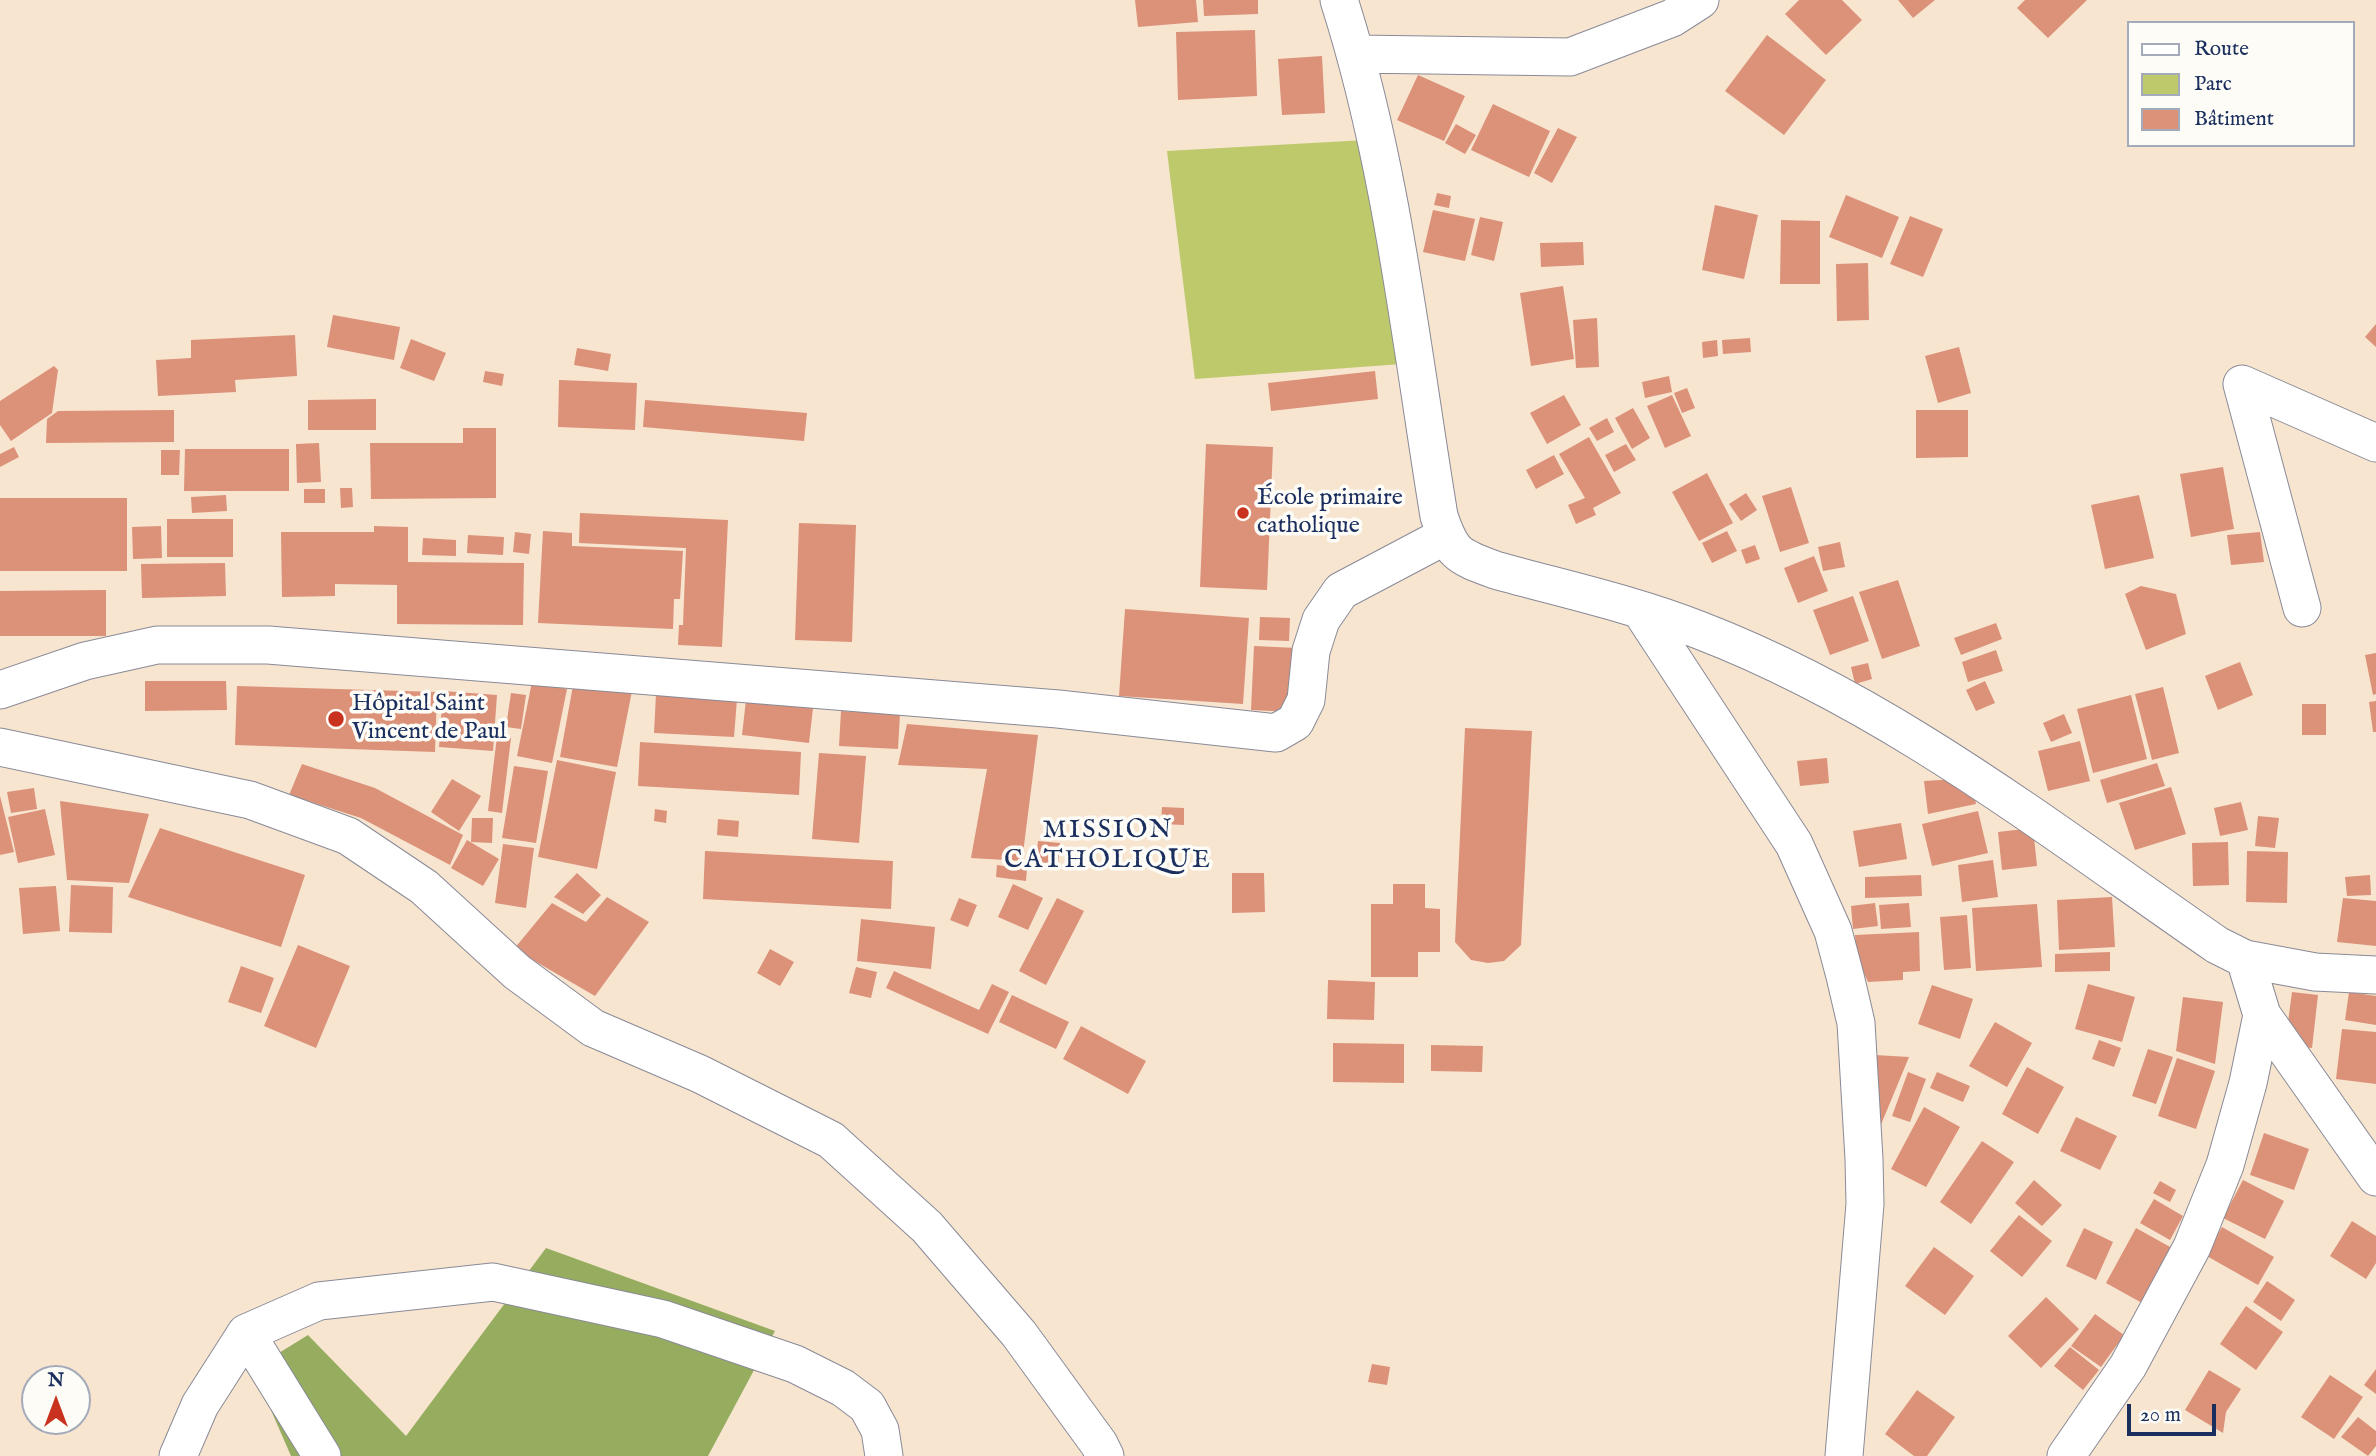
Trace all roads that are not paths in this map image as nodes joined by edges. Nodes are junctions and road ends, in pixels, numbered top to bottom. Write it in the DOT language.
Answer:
graph roads {
  1 [pos="1339,0"];
  2 [pos="1700,0"];
  3 [pos="1356,54"];
  4 [pos="2376,443"];
  5 [pos="1446,536"];
  6 [pos="2302,608"];
  7 [pos="1641,611"];
  8 [pos="0,690"];
  9 [pos="0,747"];
  10 [pos="2245,959"];
  11 [pos="2376,975"];
  12 [pos="2262,1015"];
  13 [pos="2376,1177"];
  14 [pos="246,1333"];
  15 [pos="178,1456"];
  16 [pos="322,1456"];
  17 [pos="884,1456"];
  18 [pos="1104,1456"];
  19 [pos="1844,1456"];
  20 [pos="2066,1456"];
  1 -- 3 [label="street"];
  2 -- 3 [label="street"];
  3 -- 5 [label="street"];
  4 -- 6 [label="street"];
  5 -- 7 [label="street"];
  5 -- 8 [label="street"];
  7 -- 10 [label="street"];
  7 -- 19 [label="street"];
  9 -- 18 [label="street"];
  10 -- 11 [label="street"];
  10 -- 12 [label="street"];
  12 -- 13 [label="street"];
  12 -- 20 [label="street"];
  14 -- 15 [label="street"];
  14 -- 16 [label="street"];
  14 -- 17 [label="street"];
}
